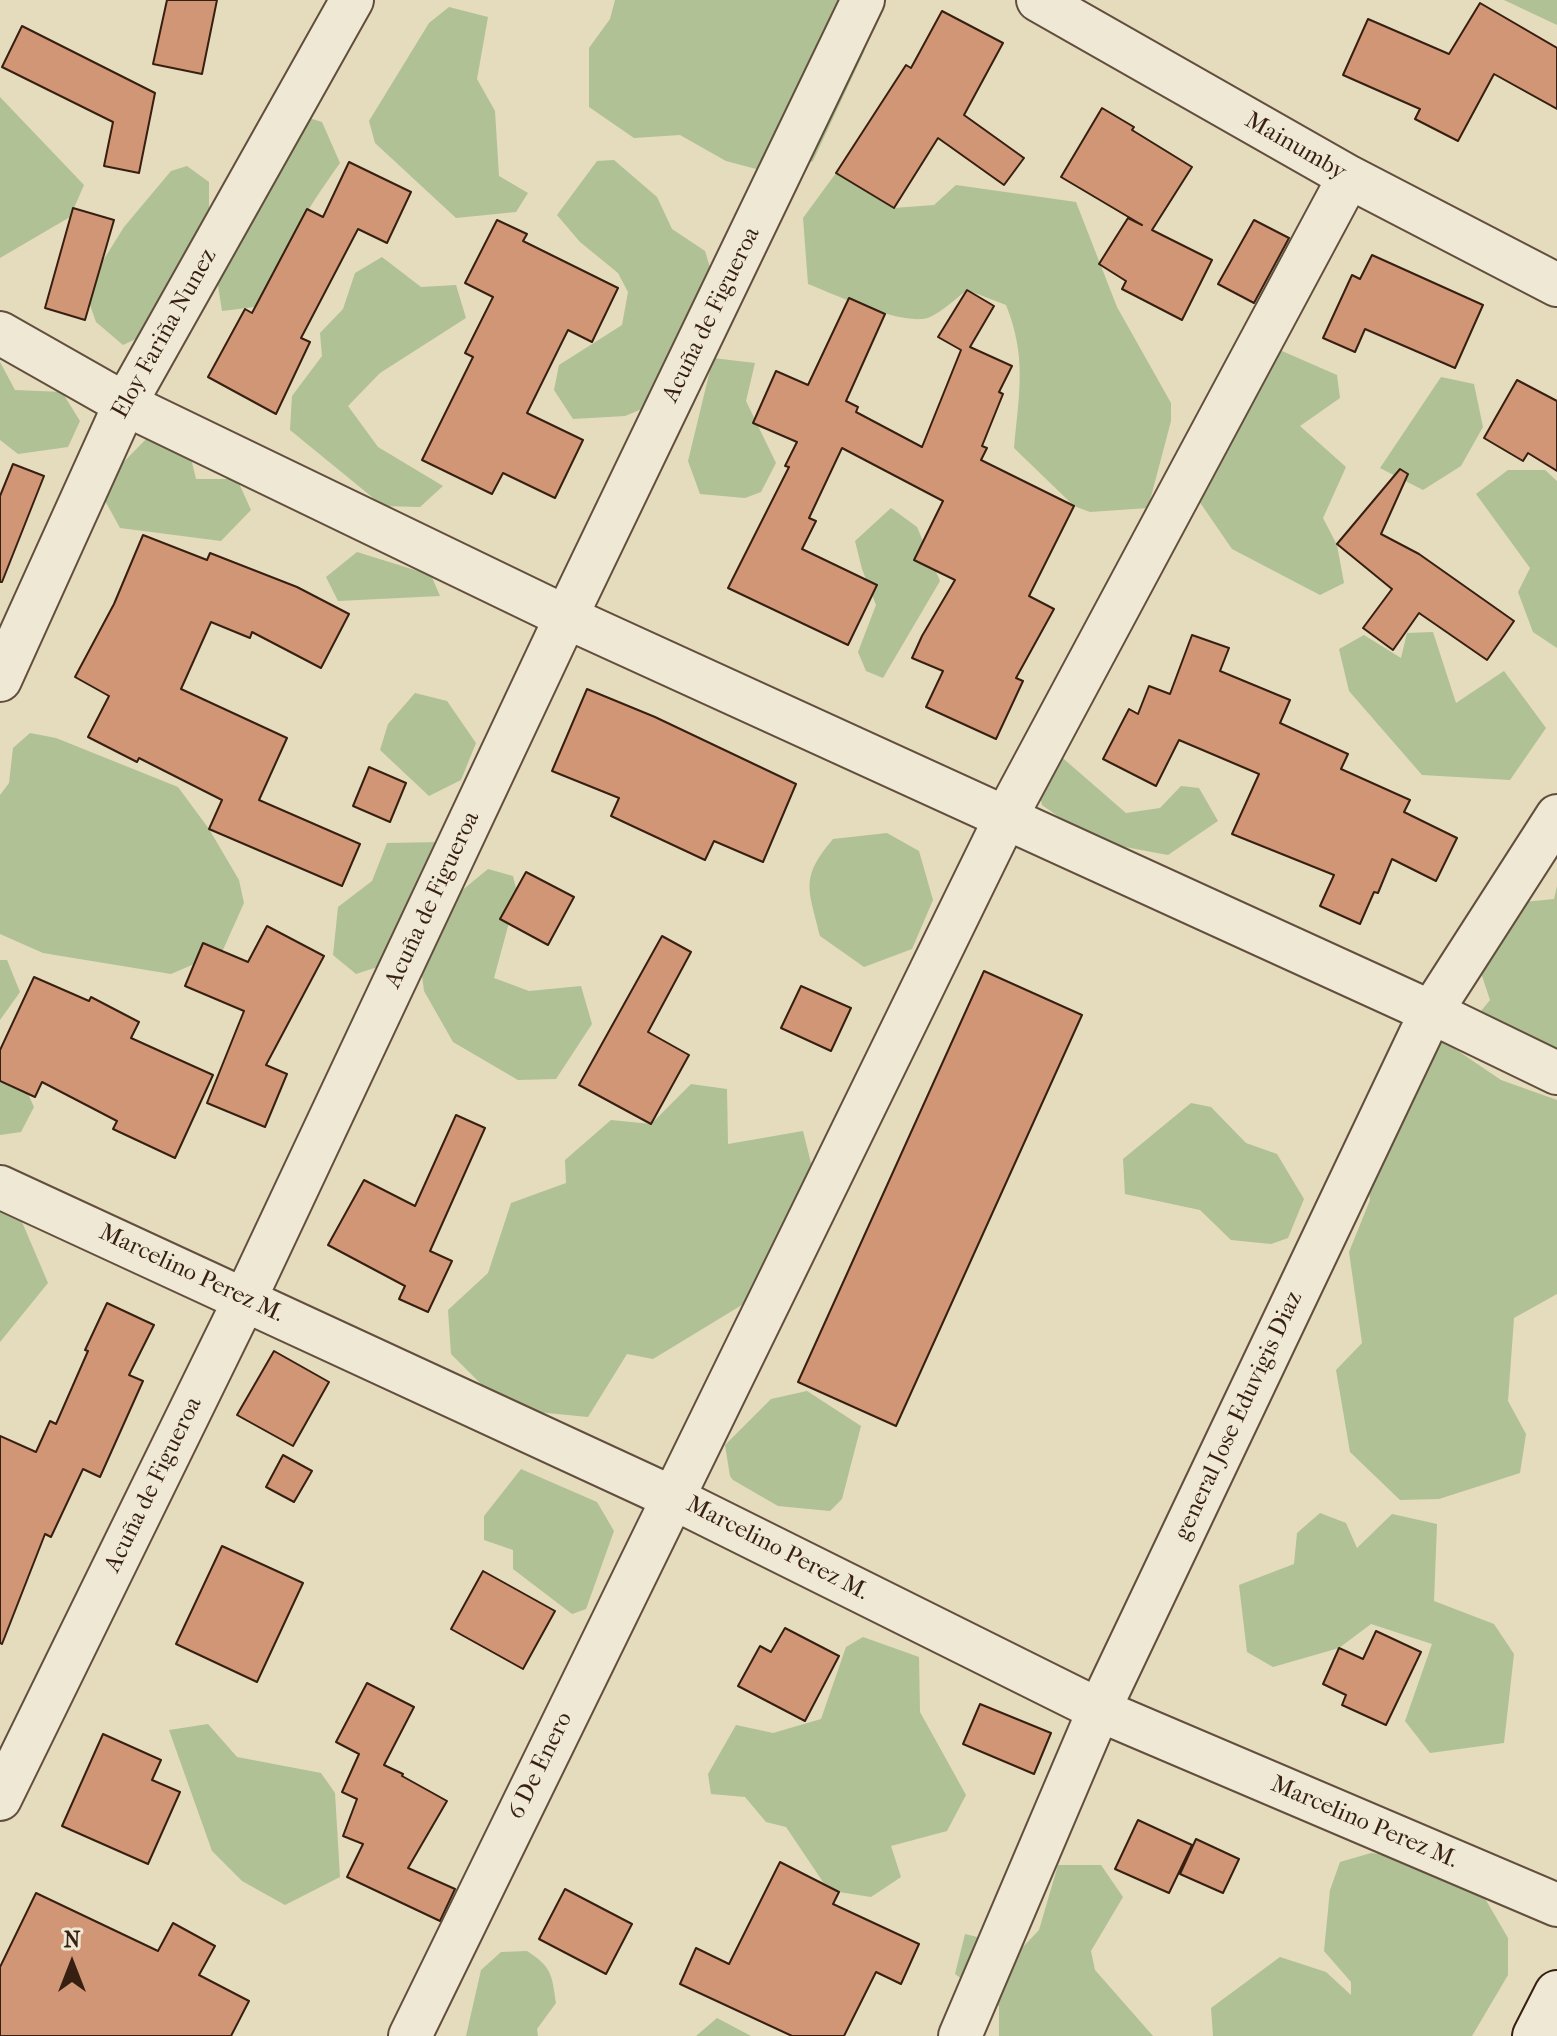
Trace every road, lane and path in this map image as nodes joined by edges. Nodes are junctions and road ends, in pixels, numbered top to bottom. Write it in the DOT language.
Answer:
graph roads {
  1 [pos="352,0"];
  2 [pos="863,0"];
  3 [pos="1038,0"];
  4 [pos="1349,177"];
  5 [pos="1557,285"];
  6 [pos="0,333"];
  7 [pos="125,404"];
  8 [pos="566,617"];
  9 [pos="0,680"];
  10 [pos="1557,816"];
  11 [pos="1006,817"];
  12 [pos="1431,1012"];
  13 [pos="1557,1073"];
  14 [pos="0,1187"];
  15 [pos="245,1299"];
  16 [pos="671,1497"];
  17 [pos="1099,1710"];
  18 [pos="0,1799"];
  19 [pos="1557,1905"];
  20 [pos="1557,1993"];
  21 [pos="410,2036"];
  22 [pos="960,2036"];
  23 [pos="1535,2036"];
  1 -- 7 [label="street, Eloy Fariña Nunez"];
  2 -- 8 [label="street, Acuña de Figueroa"];
  3 -- 4 [label="street, Mainumby"];
  4 -- 5 [label="street, Mainumby"];
  4 -- 11 [label="street, 6 De Enero"];
  6 -- 7 [label="street"];
  7 -- 8 [label="street"];
  7 -- 9 [label="street, Eloy Fariña Nunez"];
  8 -- 11 [label="street"];
  8 -- 15 [label="street, Acuña de Figueroa"];
  10 -- 12 [label="street, general Jose Eduvigis Diaz"];
  11 -- 12 [label="street"];
  11 -- 16 [label="street, 6 De Enero"];
  12 -- 13 [label="street"];
  12 -- 17 [label="street, general Jose Eduvigis Diaz"];
  14 -- 15 [label="street, Marcelino Perez M."];
  15 -- 16 [label="street, Marcelino Perez M."];
  15 -- 18 [label="street, Acuña de Figueroa"];
  16 -- 17 [label="street, Marcelino Perez M."];
  16 -- 21 [label="street, 6 De Enero"];
  17 -- 19 [label="street, Marcelino Perez M."];
  17 -- 22 [label="street, general Jose Eduvigis Diaz"];
  20 -- 23 [label="main road"];
}
